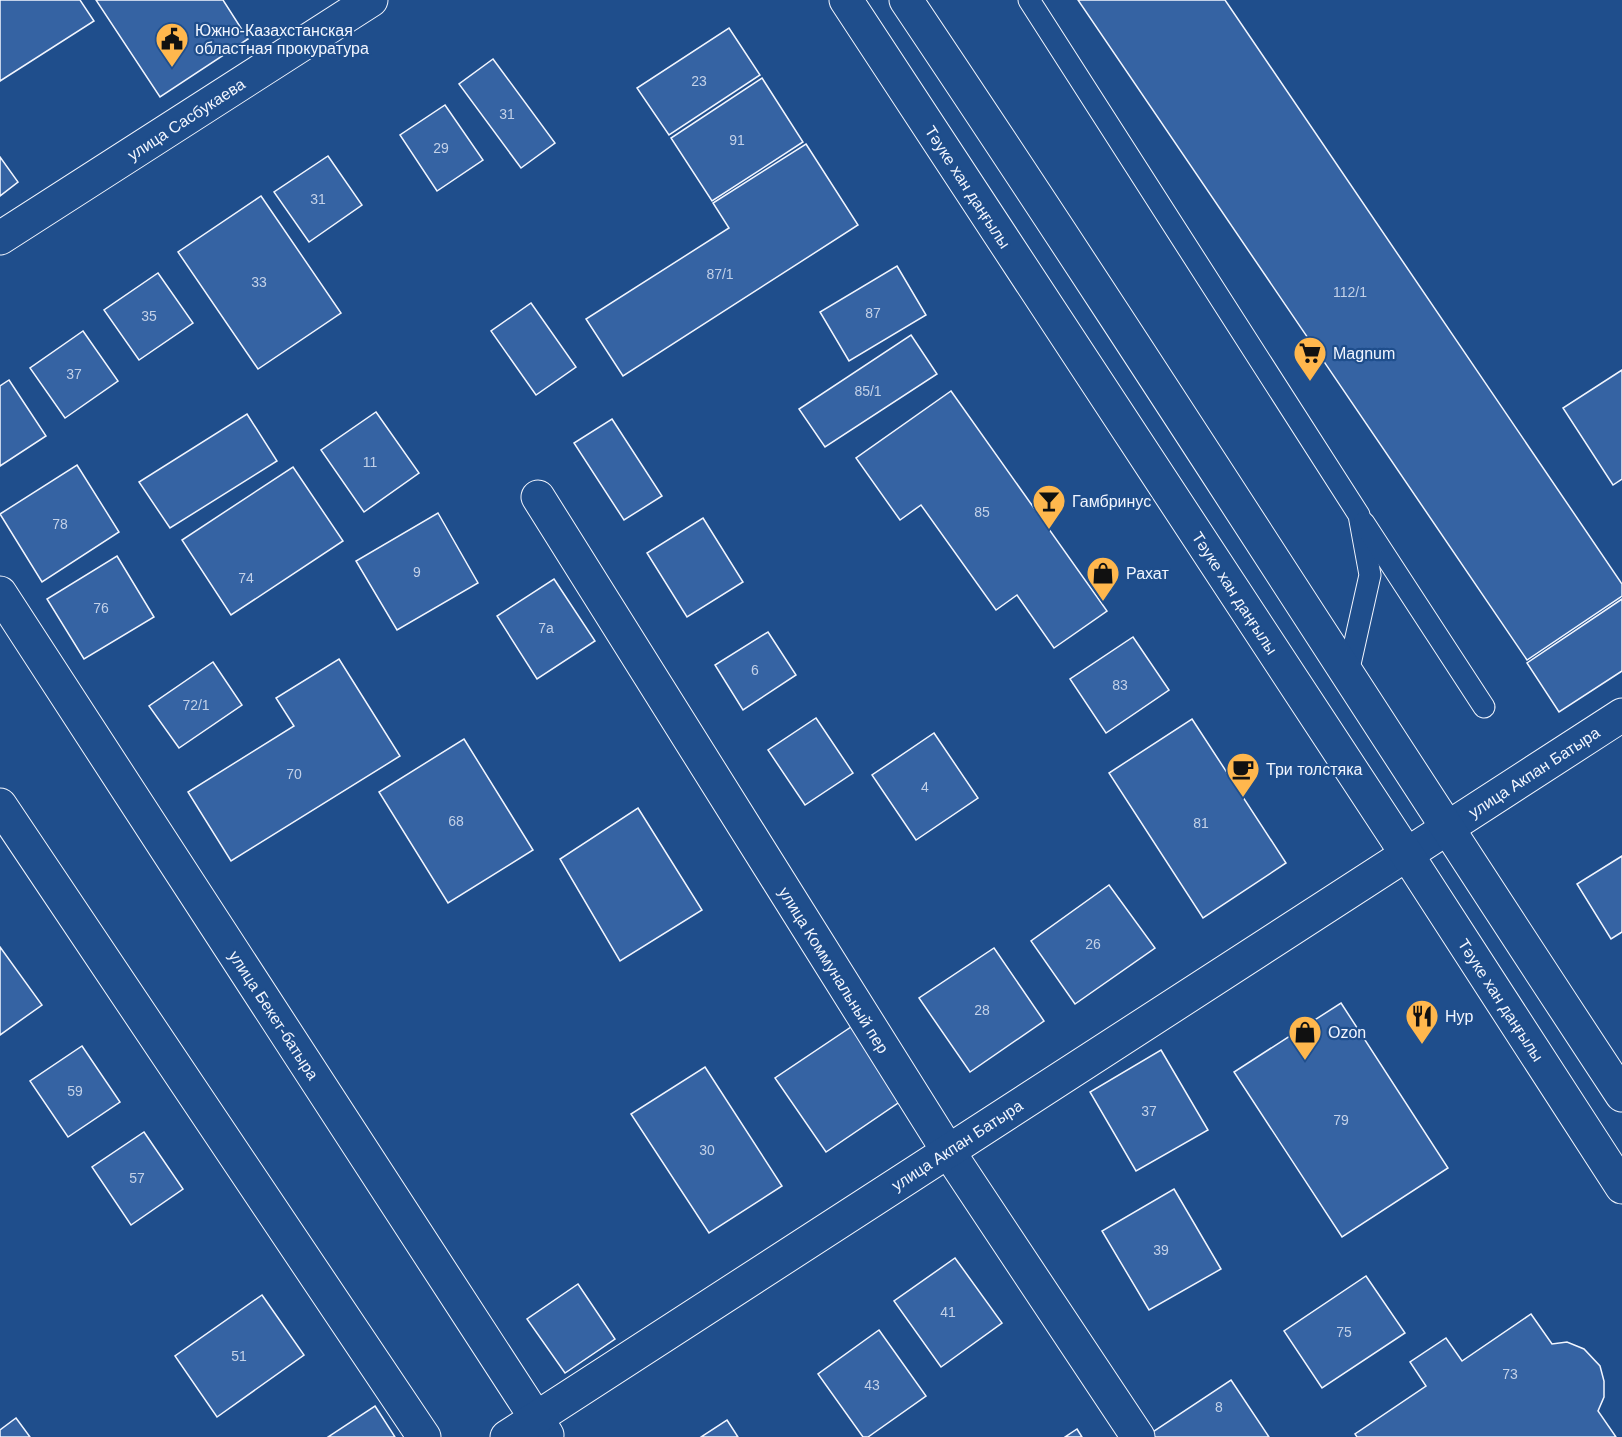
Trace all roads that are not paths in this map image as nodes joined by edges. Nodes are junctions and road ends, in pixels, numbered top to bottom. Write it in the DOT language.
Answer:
graph roads {
  1 [pos="371,0"];
  2 [pos="846,0"];
  3 [pos="906,0"];
  4 [pos="1029,0"];
  5 [pos="0,238"];
  6 [pos="538,498"];
  7 [pos="1359,515"];
  8 [pos="0,593"];
  9 [pos="1348,674"];
  10 [pos="1484,707"];
  11 [pos="1622,715"];
  12 [pos="0,805"];
  13 [pos="1447,828"];
  14 [pos="1406,854"];
  15 [pos="1622,1095"];
  16 [pos="948,1151"];
  17 [pos="1622,1187"];
  18 [pos="542,1428"];
  19 [pos="424,1437"];
  20 [pos="507,1437"];
  21 [pos="1138,1437"];
  1 -- 5 [label="street, улица Сасбукаева"];
  2 -- 14 [label="street, Тәуке хан даңғылы"];
  3 -- 9 [label="street"];
  4 -- 7 [label="lane"];
  6 -- 16 [label="street, улица Коммунальный пер"];
  7 -- 9 [label="lane"];
  7 -- 10 [label="lane"];
  8 -- 18 [label="street, улица Бекет-батыра"];
  9 -- 13 [label="street"];
  11 -- 13 [label="street, улица Акпан Батыра"];
  12 -- 19 [label="street"];
  13 -- 14 [label="street, улица Акпан Батыра"];
  13 -- 15 [label="street"];
  14 -- 16 [label="street, улица Акпан Батыра"];
  14 -- 17 [label="street, Тәуке хан даңғылы"];
  16 -- 18 [label="street, улица Акпан Батыра"];
  16 -- 21 [label="street, улица Коммунальный пер"];
  18 -- 20 [label="street, улица Акпан Батыра"];
}
